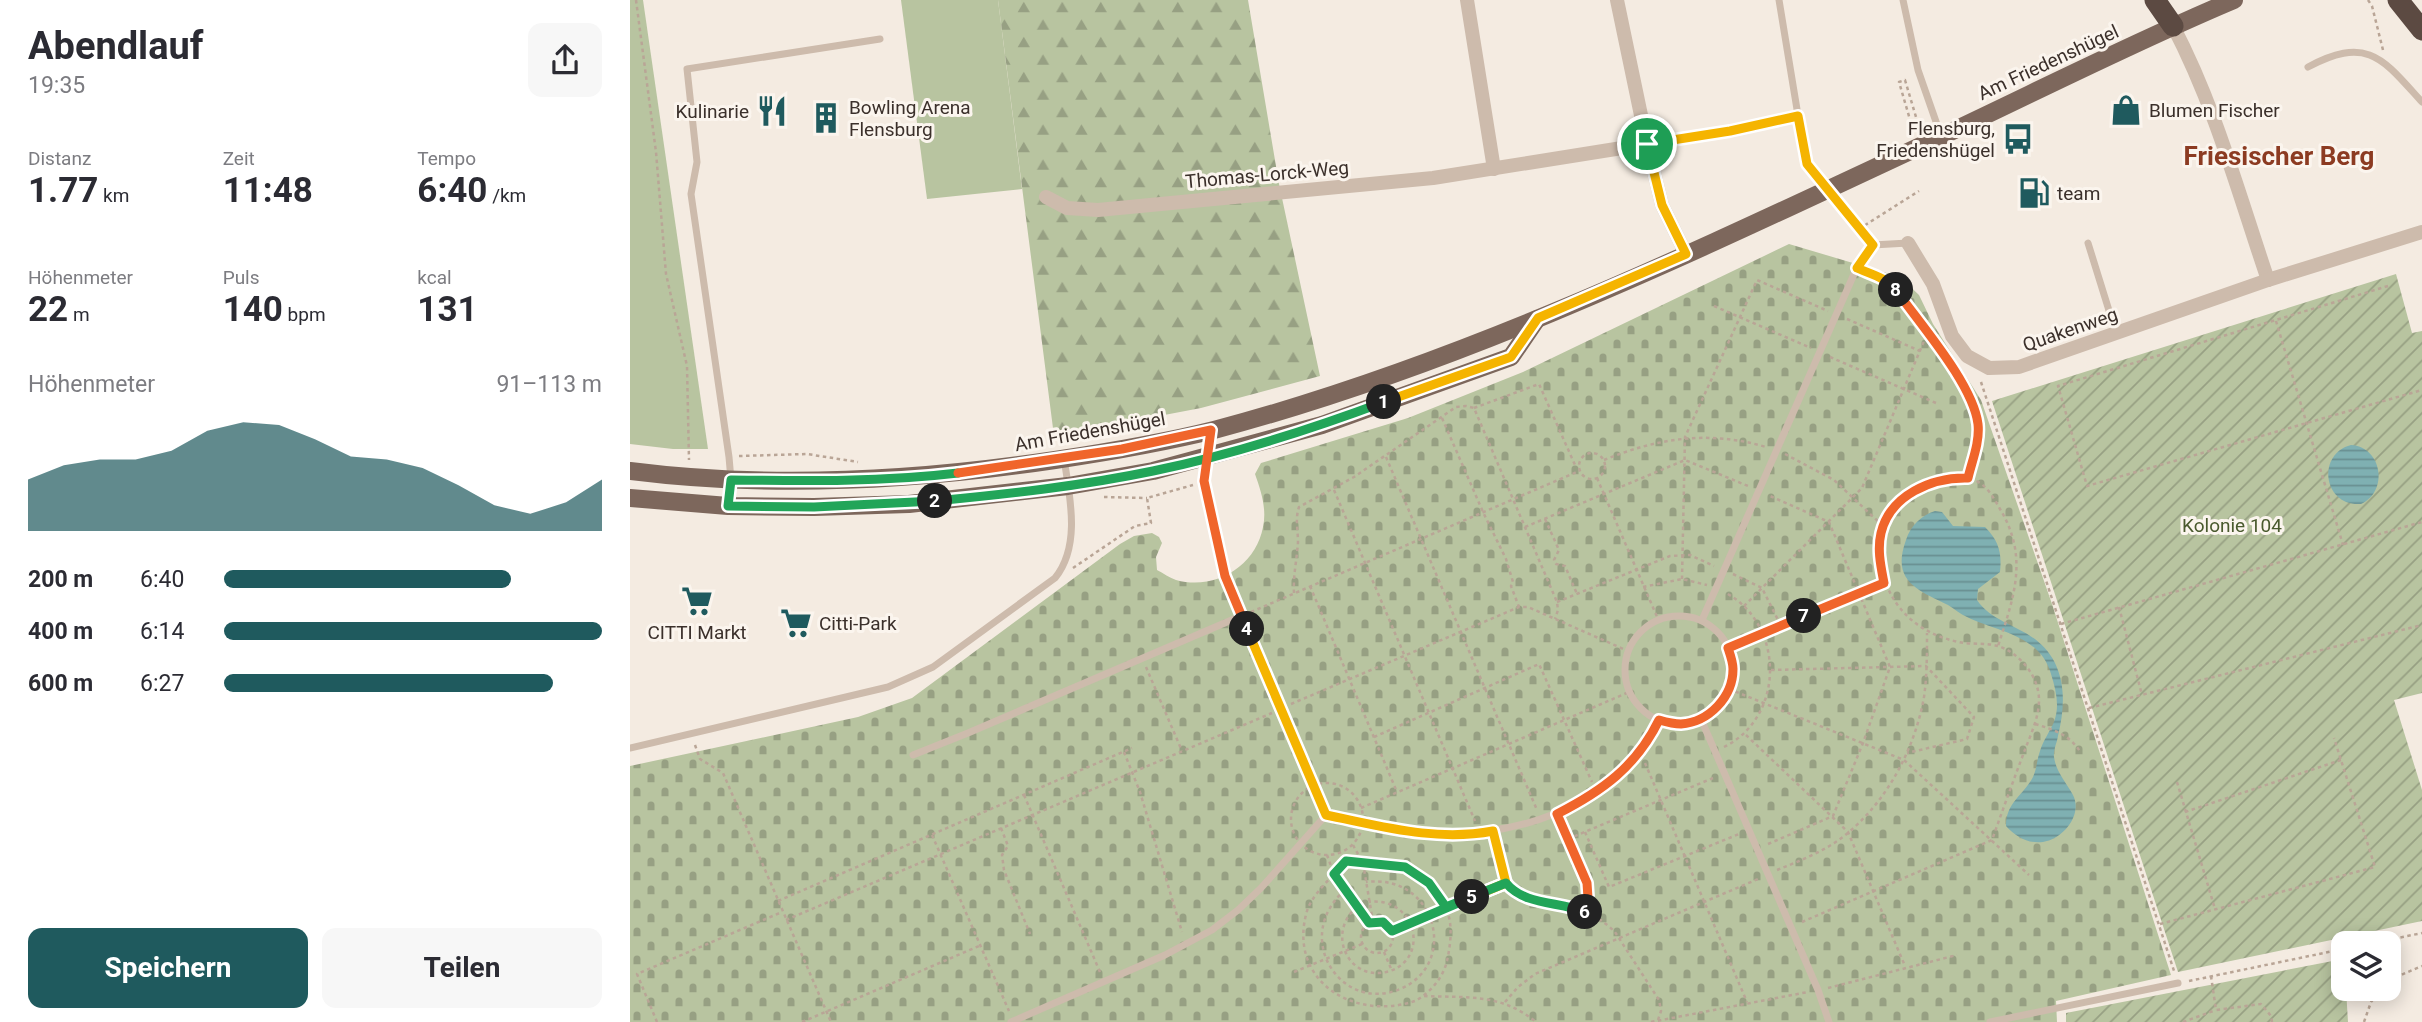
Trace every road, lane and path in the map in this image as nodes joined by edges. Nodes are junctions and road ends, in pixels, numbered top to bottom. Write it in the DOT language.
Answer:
graph roads {
  1 [pos="636,0"];
  2 [pos="1467,0"];
  3 [pos="1617,0"];
  4 [pos="1779,0"];
  5 [pos="1903,0"];
  6 [pos="2155,0"];
  7 [pos="2234,0"];
  8 [pos="2368,0"];
  9 [pos="2398,0"];
  10 [pos="2173,26"];
  11 [pos="2422,30"];
  12 [pos="880,39"];
  13 [pos="2386,63"];
  14 [pos="2308,67"];
  15 [pos="2422,102"];
  16 [pos="1798,116"];
  17 [pos="1916,117"];
  18 [pos="1911,122"];
  19 [pos="1941,136"];
  20 [pos="1647,144"];
  21 [pos="1494,169"];
  22 [pos="1827,188"];
  23 [pos="1919,191"];
  24 [pos="1046,197"];
  25 [pos="1860,229"];
  26 [pos="2422,232"];
  27 [pos="1908,243"];
  28 [pos="2088,243"];
  29 [pos="1873,245"];
  30 [pos="1686,254"];
  31 [pos="1857,268"];
  32 [pos="2268,280"];
  33 [pos="2388,286"];
  34 [pos="1836,314"];
  35 [pos="1538,318"];
  36 [pos="2276,321"];
  37 [pos="2116,333"];
  38 [pos="1927,334"];
  39 [pos="1920,351"];
  40 [pos="1982,365"];
  41 [pos="2422,390"];
  42 [pos="1474,408"];
  43 [pos="1442,418"];
  44 [pos="2306,423"];
  45 [pos="1211,430"];
  46 [pos="1685,437"];
  47 [pos="1776,450"];
  48 [pos="729,457"];
  49 [pos="1386,457"];
  50 [pos="1064,458"];
  51 [pos="1206,458"];
  52 [pos="1604,460"];
  53 [pos="1685,460"];
  54 [pos="863,462"];
  55 [pos="689,463"];
  56 [pos="1578,466"];
  57 [pos="630,471"];
  58 [pos="1580,471"];
  59 [pos="1597,478"];
  60 [pos="1968,478"];
  61 [pos="731,480"];
  62 [pos="1204,481"];
  63 [pos="1068,486"];
  64 [pos="1334,490"];
  65 [pos="1759,491"];
  66 [pos="1604,493"];
  67 [pos="630,498"];
  68 [pos="1854,498"];
  69 [pos="1513,499"];
  70 [pos="728,506"];
  71 [pos="1483,512"];
  72 [pos="1545,519"];
  73 [pos="1829,522"];
  74 [pos="2422,523"];
  75 [pos="1883,526"];
  76 [pos="1525,527"];
  77 [pos="1421,539"];
  78 [pos="2343,545"];
  79 [pos="1682,554"];
  80 [pos="1365,563"];
  81 [pos="1062,569"];
  82 [pos="1636,569"];
  83 [pos="1724,570"];
  84 [pos="1682,579"];
  85 [pos="1884,583"];
  86 [pos="1310,586"];
  87 [pos="1643,587"];
  88 [pos="1716,588"];
  89 [pos="1762,588"];
  90 [pos="1294,593"];
  91 [pos="1860,593"];
  92 [pos="1577,594"];
  93 [pos="1557,602"];
  94 [pos="1744,606"];
  95 [pos="1519,607"];
  96 [pos="2119,607"];
  97 [pos="1241,616"];
  98 [pos="1555,619"];
  99 [pos="1658,620"];
  100 [pos="1702,620"];
  101 [pos="2061,624"];
  102 [pos="2422,625"];
  103 [pos="1781,626"];
  104 [pos="1461,632"];
  105 [pos="1763,633"];
  106 [pos="1998,646"];
  107 [pos="1728,648"];
  108 [pos="1628,651"];
  109 [pos="1405,656"];
  110 [pos="1143,658"];
  111 [pos="1890,667"];
  112 [pos="1771,670"];
  113 [pos="1350,679"];
  114 [pos="1485,688"];
  115 [pos="1729,689"];
  116 [pos="1629,692"];
  117 [pos="2142,695"];
  118 [pos="1764,703"];
  119 [pos="2089,708"];
  120 [pos="1281,709"];
  121 [pos="1429,713"];
  122 [pos="1701,719"];
  123 [pos="1564,720"];
  124 [pos="1659,720"];
  125 [pos="2035,724"];
  126 [pos="693,734"];
  127 [pos="1746,735"];
  128 [pos="1374,737"];
  129 [pos="2334,738"];
  130 [pos="1863,743"];
  131 [pos="1509,744"];
  132 [pos="630,748"];
  133 [pos="1132,748"];
  134 [pos="1182,751"];
  135 [pos="1124,752"];
  136 [pos="1715,752"];
  137 [pos="1907,753"];
  138 [pos="2081,753"];
  139 [pos="913,755"];
  140 [pos="1639,755"];
  141 [pos="2341,760"];
  142 [pos="1452,768"];
  143 [pos="1132,772"];
  144 [pos="1724,774"];
  145 [pos="2177,782"];
  146 [pos="1398,792"];
  147 [pos="1596,792"];
  148 [pos="1024,795"];
  149 [pos="1661,800"];
  150 [pos="1361,808"];
  151 [pos="2185,812"];
  152 [pos="1557,814"];
  153 [pos="1033,815"];
  154 [pos="1326,815"];
  155 [pos="1833,816"];
  156 [pos="1541,819"];
  157 [pos="1001,828"];
  158 [pos="1749,830"];
  159 [pos="1493,831"];
  160 [pos="1585,832"];
  161 [pos="932,834"];
  162 [pos="1480,834"];
  163 [pos="1568,839"];
  164 [pos="1992,839"];
  165 [pos="1352,844"];
  166 [pos="1757,849"];
  167 [pos="941,854"];
  168 [pos="1327,855"];
  169 [pos="1686,856"];
  170 [pos="1363,863"];
  171 [pos="1334,874"];
  172 [pos="2029,875"];
  173 [pos="1366,882"];
  174 [pos="1506,883"];
  175 [pos="1345,890"];
  176 [pos="1873,891"];
  177 [pos="778,901"];
  178 [pos="1369,902"];
  179 [pos="1357,907"];
  180 [pos="1446,907"];
  181 [pos="2215,909"];
  182 [pos="782,912"];
  183 [pos="1589,913"];
  184 [pos="1430,915"];
  185 [pos="786,920"];
  186 [pos="1371,923"];
  187 [pos="1411,923"];
  188 [pos="2160,924"];
  189 [pos="1791,926"];
  190 [pos="1392,931"];
  191 [pos="1030,933"];
  192 [pos="2422,933"];
  193 [pos="2401,937"];
  194 [pos="1362,944"];
  195 [pos="980,945"];
  196 [pos="1186,945"];
  197 [pos="1344,951"];
  198 [pos="2331,951"];
  199 [pos="1384,952"];
  200 [pos="1325,959"];
  201 [pos="1308,966"];
  202 [pos="2422,966"];
  203 [pos="1906,968"];
  204 [pos="1392,971"];
  205 [pos="1293,972"];
  206 [pos="2401,975"];
  207 [pos="2211,976"];
  208 [pos="1104,982"];
  209 [pos="2178,983"];
  210 [pos="1424,996"];
  211 [pos="2372,1001"];
  212 [pos="1748,1003"];
  213 [pos="2216,1010"];
  214 [pos="826,1012"];
  215 [pos="1658,1020"];
  216 [pos="1012,1021"];
  217 [pos="657,1022"];
  218 [pos="802,1022"];
  219 [pos="831,1022"];
  220 [pos="1536,1022"];
  221 [pos="1829,1022"];
  222 [pos="1990,1022"];
  223 [pos="2183,1022"];
  224 [pos="2272,1022"];
  225 [pos="2364,1022"];
  1 -- 55 [label="path"];
  2 -- 21 [label="street"];
  3 -- 20 [label="street"];
  4 -- 16 [label="lane"];
  5 -- 19 [label="lane"];
  6 -- 10 [label="highway"];
  7 -- 10 [label="main road, Am Friedenshügel"];
  8 -- 13 [label="path"];
  9 -- 11 [label="highway"];
  10 -- 19 [label="main road, Am Friedenshügel"];
  10 -- 32 [label="street"];
  12 -- 48 [label="lane"];
  13 -- 14 [label="lane"];
  13 -- 15 [label="lane"];
  16 -- 20 [label="lane"];
  16 -- 22 [label="lane"];
  17 -- 18 [label="path"];
  19 -- 22 [label="main road, Am Friedenshügel"];
  20 -- 21 [label="street, Thomas-Lorck-Weg"];
  20 -- 30 [label="street"];
  21 -- 24 [label="street, Thomas-Lorck-Weg"];
  22 -- 25 [label="path"];
  22 -- 30 [label="main road, Am Friedenshügel"];
  23 -- 25 [label="path"];
  25 -- 29 [label="path"];
  26 -- 32 [label="street, Quakenweg"];
  27 -- 29 [label="lane"];
  27 -- 40 [label="street"];
  28 -- 37 [label="lane"];
  29 -- 31 [label="lane"];
  30 -- 35 [label="main road, Am Friedenshügel"];
  31 -- 34 [label="lane"];
  31 -- 38 [label="path"];
  32 -- 37 [label="street, Quakenweg"];
  33 -- 36 [label="path"];
  34 -- 39 [label="path"];
  34 -- 46 [label="path"];
  34 -- 47 [label="lane"];
  35 -- 45 [label="main road, Am Friedenshügel"];
  35 -- 51 [label="main road"];
  36 -- 44 [label="path"];
  36 -- 44 [label="path"];
  37 -- 40 [label="street, Quakenweg"];
  38 -- 39 [label="path"];
  38 -- 60 [label="path"];
  39 -- 68 [label="path"];
  40 -- 101 [label="path"];
  41 -- 44 [label="path"];
  42 -- 43 [label="path"];
  42 -- 56 [label="path"];
  42 -- 69 [label="path"];
  43 -- 49 [label="path"];
  43 -- 71 [label="path"];
  44 -- 78 [label="path"];
  45 -- 50 [label="main road, Am Friedenshügel"];
  45 -- 51 [label="lane"];
  46 -- 47 [label="path"];
  46 -- 52 [label="path"];
  46 -- 53 [label="path"];
  47 -- 65 [label="lane"];
  47 -- 68 [label="path"];
  48 -- 54 [label="path"];
  48 -- 61 [label="lane"];
  49 -- 64 [label="path"];
  49 -- 77 [label="path"];
  50 -- 61 [label="main road, Am Friedenshügel"];
  50 -- 63 [label="lane"];
  51 -- 62 [label="lane"];
  51 -- 63 [label="main road"];
  52 -- 56 [label="path"];
  52 -- 59 [label="path"];
  53 -- 65 [label="path"];
  53 -- 66 [label="path"];
  53 -- 79 [label="path"];
  56 -- 58 [label="path"];
  57 -- 61 [label="main road, Am Friedenshügel"];
  58 -- 59 [label="path"];
  58 -- 69 [label="path"];
  59 -- 66 [label="path"];
  60 -- 75 [label="path"];
  60 -- 106 [label="path"];
  61 -- 70 [label="lane"];
  62 -- 81 [label="path"];
  62 -- 97 [label="lane"];
  63 -- 70 [label="main road"];
  63 -- 81 [label="lane"];
  64 -- 80 [label="path"];
  64 -- 90 [label="path"];
  65 -- 73 [label="path"];
  65 -- 83 [label="lane"];
  66 -- 72 [label="path"];
  66 -- 82 [label="path"];
  67 -- 70 [label="main road"];
  68 -- 73 [label="path"];
  68 -- 75 [label="path"];
  69 -- 71 [label="path"];
  69 -- 76 [label="path"];
  71 -- 77 [label="path"];
  71 -- 95 [label="path"];
  72 -- 76 [label="path"];
  72 -- 92 [label="path"];
  73 -- 89 [label="path"];
  73 -- 91 [label="path"];
  74 -- 78 [label="path"];
  75 -- 85 [label="path"];
  76 -- 93 [label="path"];
  77 -- 80 [label="path"];
  77 -- 104 [label="path"];
  78 -- 96 [label="path"];
  79 -- 82 [label="path"];
  79 -- 83 [label="path"];
  79 -- 84 [label="path"];
  80 -- 86 [label="path"];
  80 -- 109 [label="path"];
  81 -- 126 [label="lane"];
  82 -- 87 [label="path"];
  82 -- 92 [label="path"];
  83 -- 88 [label="lane"];
  83 -- 89 [label="path"];
  84 -- 87 [label="path"];
  84 -- 88 [label="path"];
  85 -- 91 [label="path"];
  85 -- 106 [label="path"];
  86 -- 90 [label="path"];
  86 -- 113 [label="path"];
  87 -- 99 [label="path"];
  88 -- 94 [label="path"];
  88 -- 100 [label="lane"];
  89 -- 94 [label="path"];
  89 -- 103 [label="path"];
  90 -- 97 [label="path"];
  91 -- 103 [label="path"];
  91 -- 111 [label="path"];
  92 -- 93 [label="path"];
  93 -- 98 [label="path"];
  94 -- 105 [label="path"];
  95 -- 98 [label="path"];
  95 -- 104 [label="path"];
  96 -- 101 [label="path"];
  96 -- 117 [label="path"];
  97 -- 110 [label="lane"];
  97 -- 120 [label="lane"];
  98 -- 108 [label="path"];
  99 -- 100 [label="lane"];
  99 -- 108 [label="lane"];
  100 -- 107 [label="lane"];
  101 -- 119 [label="path"];
  102 -- 117 [label="path"];
  103 -- 105 [label="path"];
  104 -- 109 [label="path"];
  104 -- 114 [label="path"];
  105 -- 107 [label="path"];
  105 -- 112 [label="path"];
  106 -- 125 [label="path"];
  107 -- 115 [label="lane"];
  108 -- 116 [label="lane"];
  109 -- 113 [label="path"];
  109 -- 121 [label="path"];
  110 -- 134 [label="path"];
  110 -- 139 [label="lane"];
  111 -- 112 [label="path"];
  111 -- 130 [label="path"];
  111 -- 137 [label="path"];
  112 -- 118 [label="path"];
  113 -- 120 [label="path"];
  113 -- 128 [label="path"];
  114 -- 121 [label="path"];
  114 -- 123 [label="path"];
  114 -- 131 [label="path"];
  115 -- 118 [label="path"];
  115 -- 122 [label="lane"];
  116 -- 123 [label="path"];
  116 -- 124 [label="lane"];
  117 -- 119 [label="path"];
  118 -- 127 [label="path"];
  118 -- 130 [label="path"];
  119 -- 188 [label="path"];
  120 -- 134 [label="path"];
  120 -- 154 [label="lane"];
  121 -- 128 [label="path"];
  121 -- 142 [label="path"];
  122 -- 124 [label="lane"];
  122 -- 136 [label="lane"];
  123 -- 131 [label="path"];
  123 -- 147 [label="path"];
  124 -- 140 [label="lane"];
  125 -- 138 [label="path"];
  125 -- 164 [label="path"];
  126 -- 132 [label="lane"];
  126 -- 177 [label="path"];
  127 -- 136 [label="path"];
  127 -- 155 [label="path"];
  128 -- 146 [label="path"];
  129 -- 141 [label="path"];
  130 -- 155 [label="path"];
  130 -- 164 [label="path"];
  131 -- 142 [label="path"];
  131 -- 156 [label="path"];
  133 -- 135 [label="path"];
  134 -- 143 [label="path"];
  135 -- 143 [label="path"];
  135 -- 148 [label="path"];
  136 -- 144 [label="lane"];
  140 -- 147 [label="lane"];
  140 -- 149 [label="path"];
  141 -- 151 [label="path"];
  141 -- 181 [label="path"];
  142 -- 146 [label="path"];
  142 -- 162 [label="path"];
  143 -- 153 [label="path"];
  143 -- 196 [label="path"];
  144 -- 149 [label="path"];
  144 -- 158 [label="lane"];
  145 -- 151 [label="path"];
  146 -- 150 [label="path"];
  147 -- 152 [label="lane"];
  148 -- 153 [label="path"];
  148 -- 161 [label="path"];
  149 -- 160 [label="path"];
  149 -- 169 [label="path"];
  151 -- 181 [label="path"];
  152 -- 156 [label="lane"];
  152 -- 163 [label="path"];
  153 -- 157 [label="path"];
  153 -- 208 [label="path"];
  154 -- 162 [label="lane"];
  154 -- 196 [label="lane"];
  155 -- 166 [label="path"];
  155 -- 176 [label="path"];
  156 -- 159 [label="lane"];
  157 -- 167 [label="path"];
  157 -- 191 [label="path"];
  158 -- 166 [label="lane"];
  158 -- 169 [label="path"];
  159 -- 162 [label="lane"];
  159 -- 174 [label="path"];
  160 -- 163 [label="path"];
  160 -- 169 [label="path"];
  161 -- 167 [label="path"];
  161 -- 177 [label="path"];
  163 -- 183 [label="path"];
  164 -- 172 [label="path"];
  164 -- 176 [label="path"];
  165 -- 170 [label="path"];
  166 -- 189 [label="lane"];
  167 -- 185 [label="path"];
  167 -- 195 [label="path"];
  168 -- 171 [label="path"];
  169 -- 212 [label="path"];
  170 -- 171 [label="path"];
  170 -- 173 [label="path"];
  170 -- 180 [label="path"];
  171 -- 175 [label="path"];
  171 -- 201 [label="path"];
  173 -- 178 [label="path"];
  173 -- 184 [label="path"];
  174 -- 180 [label="path"];
  174 -- 183 [label="path"];
  175 -- 179 [label="path"];
  175 -- 200 [label="path"];
  176 -- 189 [label="path"];
  176 -- 203 [label="path"];
  177 -- 182 [label="path"];
  178 -- 186 [label="path"];
  178 -- 187 [label="path"];
  179 -- 186 [label="path"];
  179 -- 197 [label="path"];
  180 -- 184 [label="path"];
  180 -- 210 [label="path"];
  181 -- 188 [label="path"];
  182 -- 185 [label="path"];
  182 -- 217 [label="path"];
  183 -- 215 [label="path"];
  184 -- 187 [label="path"];
  184 -- 200 [label="path"];
  185 -- 214 [label="path"];
  186 -- 190 [label="path"];
  186 -- 194 [label="path"];
  187 -- 190 [label="path"];
  187 -- 204 [label="path"];
  188 -- 209 [label="path"];
  189 -- 221 [label="lane"];
  190 -- 199 [label="path"];
  192 -- 193 [label="path"];
  194 -- 197 [label="path"];
  194 -- 199 [label="path"];
  195 -- 214 [label="path"];
  195 -- 216 [label="path"];
  196 -- 208 [label="lane"];
  197 -- 200 [label="path"];
  197 -- 204 [label="path"];
  198 -- 207 [label="path"];
  199 -- 204 [label="path"];
  200 -- 201 [label="path"];
  201 -- 205 [label="path"];
  201 -- 210 [label="path"];
  202 -- 206 [label="path"];
  207 -- 209 [label="path"];
  207 -- 213 [label="path"];
  208 -- 216 [label="lane"];
  209 -- 222 [label="lane"];
  210 -- 220 [label="path"];
  211 -- 225 [label="path"];
  213 -- 223 [label="path"];
  213 -- 224 [label="path"];
  214 -- 218 [label="path"];
  214 -- 219 [label="path"];
}
